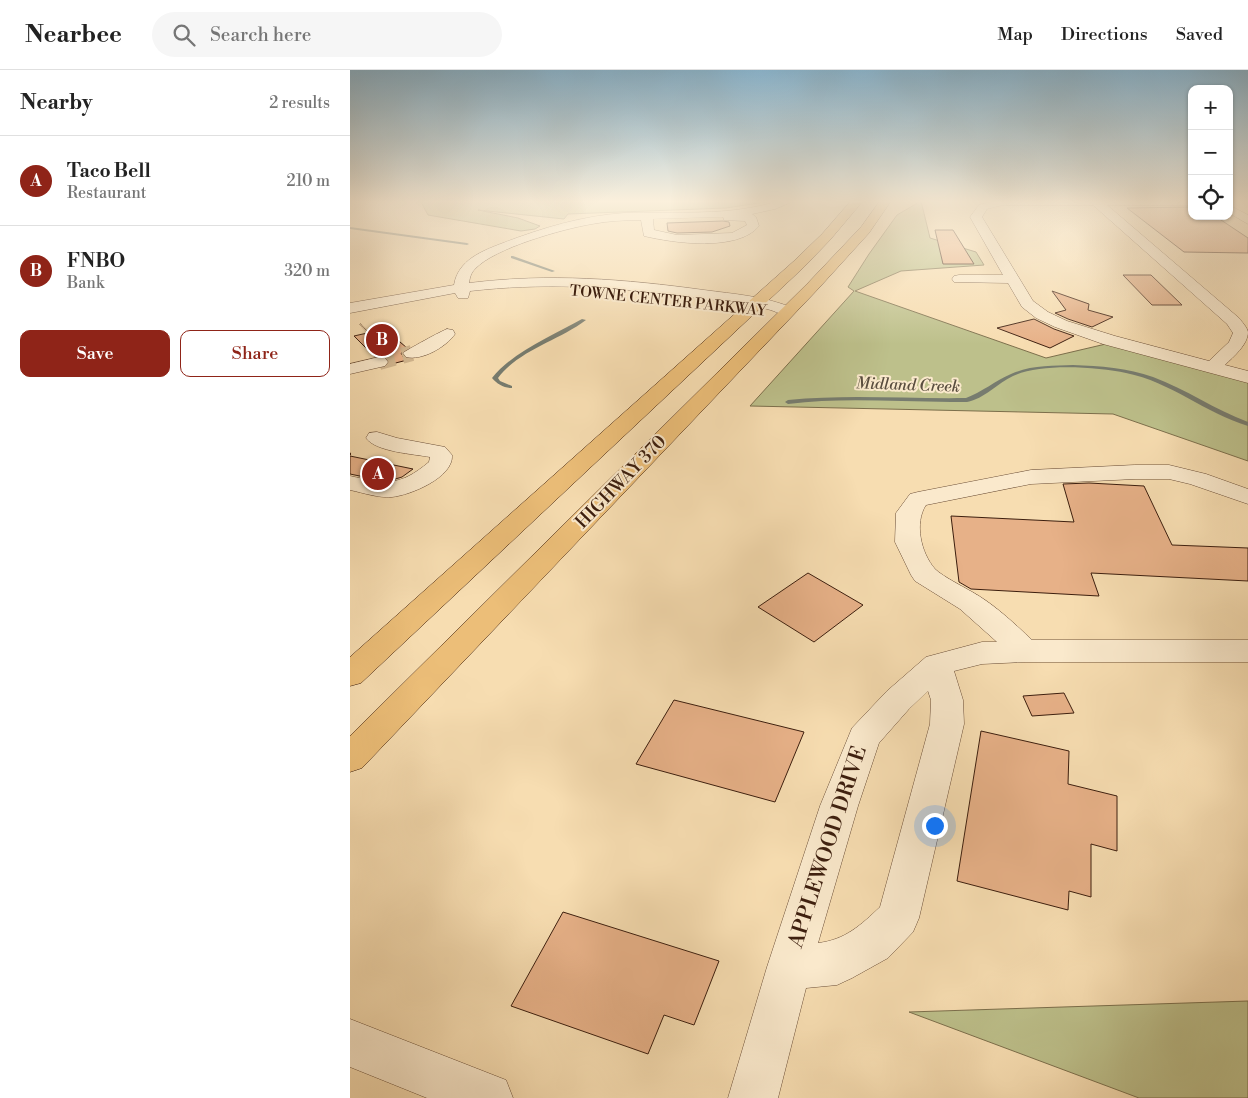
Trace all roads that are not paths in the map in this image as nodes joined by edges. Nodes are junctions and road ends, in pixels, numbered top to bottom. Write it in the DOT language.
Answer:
graph roads {
  1 [pos="502,249"];
  2 [pos="813,249"];
  3 [pos="847,249"];
  4 [pos="993,249"];
  5 [pos="1150,249"];
  6 [pos="958,279"];
  7 [pos="1012,279"];
  8 [pos="462,291"];
  9 [pos="752,307"];
  10 [pos="350,308"];
  11 [pos="787,311"];
  12 [pos="350,317"];
  13 [pos="447,334"];
  14 [pos="412,353"];
  15 [pos="379,362"];
  16 [pos="1213,367"];
  17 [pos="350,369"];
  18 [pos="1248,377"];
  19 [pos="377,438"];
  20 [pos="350,483"];
  21 [pos="1248,497"];
  22 [pos="1025,651"];
  23 [pos="1248,651"];
  24 [pos="937,665"];
  25 [pos="350,675"];
  26 [pos="350,758"];
  27 [pos="789,967"];
  28 [pos="350,1043"];
  29 [pos="488,1098"];
  30 [pos="754,1098"];
  1 -- 8 [label="street"];
  2 -- 9 [label="highway, HIGHWAY 370"];
  3 -- 11 [label="highway, HIGHWAY 370"];
  4 -- 7 [label="street"];
  5 -- 16 [label="street"];
  6 -- 7 [label="street"];
  7 -- 16 [label="street"];
  8 -- 9 [label="street, TOWNE CENTER PARKWAY"];
  8 -- 10 [label="street, TOWNE CENTER PARKWAY"];
  8 -- 12 [label="street, TOWNE CENTER PARKWAY"];
  9 -- 11 [label="street, TOWNE CENTER PARKWAY"];
  9 -- 25 [label="highway, HIGHWAY 370"];
  11 -- 26 [label="highway, HIGHWAY 370"];
  13 -- 14 [label="street"];
  15 -- 17 [label="street"];
  16 -- 18 [label="street"];
  19 -- 20 [label="street"];
  21 -- 22 [label="street"];
  22 -- 23 [label="street, APPLEWOOD DRIVE"];
  22 -- 24 [label="street, APPLEWOOD DRIVE"];
  24 -- 27 [label="street, APPLEWOOD DRIVE"];
  24 -- 27 [label="street"];
  27 -- 30 [label="street, APPLEWOOD DRIVE"];
  28 -- 29 [label="street"];
}
